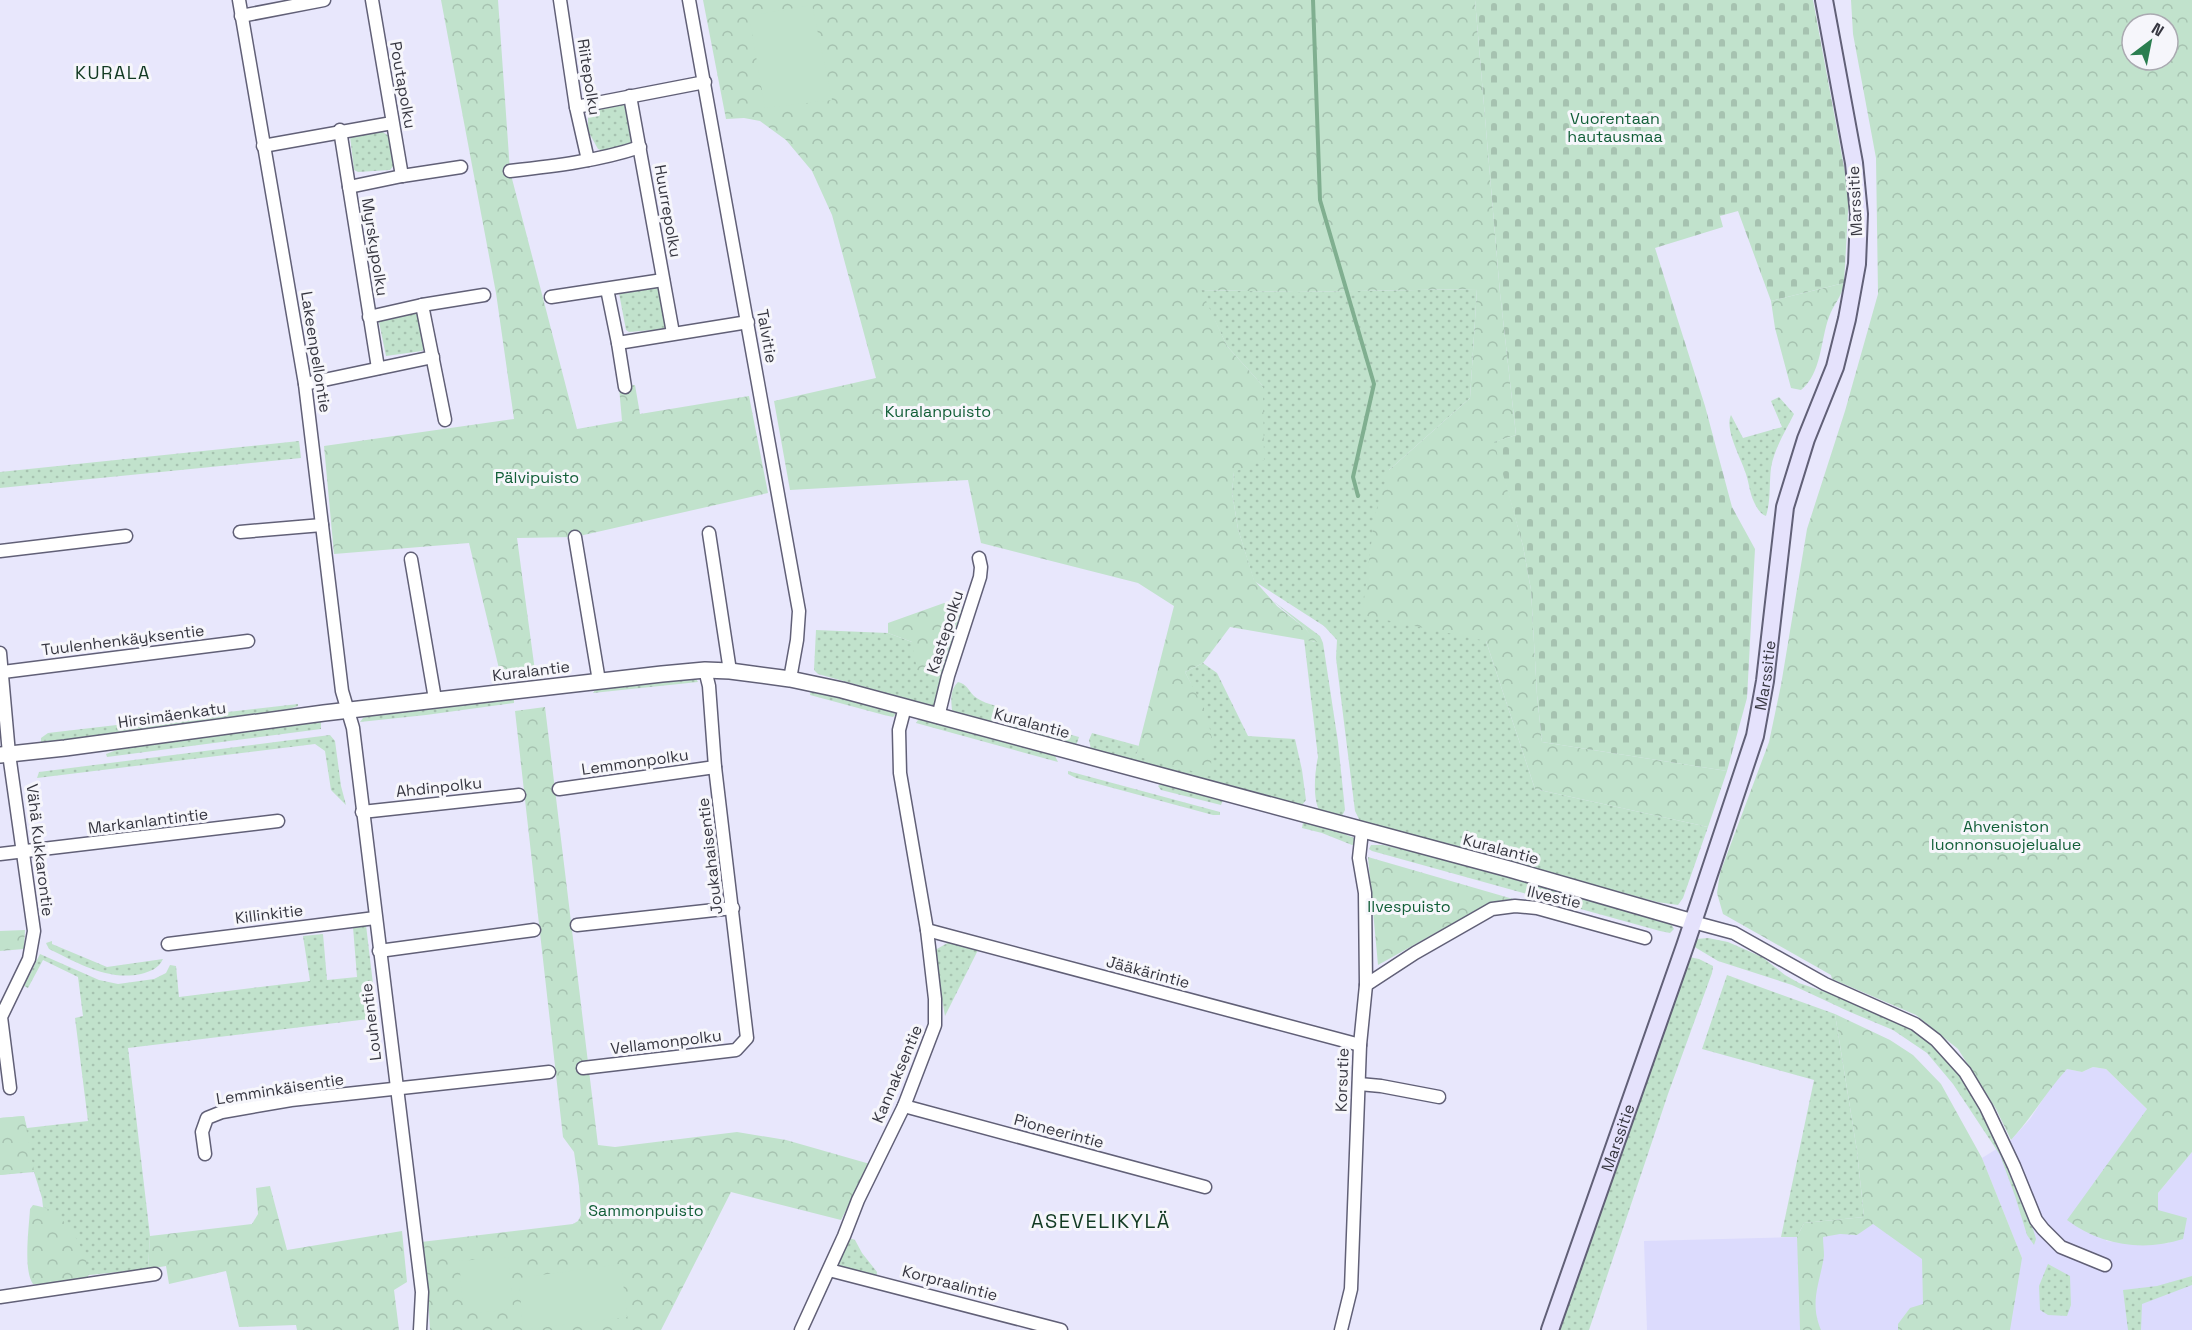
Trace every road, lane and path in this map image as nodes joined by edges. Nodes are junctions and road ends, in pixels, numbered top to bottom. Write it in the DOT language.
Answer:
graph roads {
  1 [pos="239,0"];
  2 [pos="318,0"];
  3 [pos="372,0"];
  4 [pos="560,0"];
  5 [pos="689,0"];
  6 [pos="1824,0"];
  7 [pos="241,16"];
  8 [pos="705,82"];
  9 [pos="630,96"];
  10 [pos="576,107"];
  11 [pos="392,123"];
  12 [pos="340,130"];
  13 [pos="263,146"];
  14 [pos="640,147"];
  15 [pos="588,160"];
  16 [pos="461,168"];
  17 [pos="510,171"];
  18 [pos="402,176"];
  19 [pos="349,187"];
  20 [pos="663,280"];
  21 [pos="607,289"];
  22 [pos="484,295"];
  23 [pos="551,297"];
  24 [pos="423,305"];
  25 [pos="369,317"];
  26 [pos="748,322"];
  27 [pos="673,333"];
  28 [pos="618,343"];
  29 [pos="433,357"];
  30 [pos="378,368"];
  31 [pos="306,384"];
  32 [pos="625,387"];
  33 [pos="445,420"];
  34 [pos="322,525"];
  35 [pos="240,532"];
  36 [pos="709,533"];
  37 [pos="126,536"];
  38 [pos="575,537"];
  39 [pos="0,550"];
  40 [pos="979,558"];
  41 [pos="411,559"];
  42 [pos="248,641"];
  43 [pos="0,652"];
  44 [pos="705,670"];
  45 [pos="729,671"];
  46 [pos="3,672"];
  47 [pos="790,679"];
  48 [pos="599,681"];
  49 [pos="435,699"];
  50 [pos="905,707"];
  51 [pos="348,710"];
  52 [pos="938,717"];
  53 [pos="5,754"];
  54 [pos="716,767"];
  55 [pos="560,789"];
  56 [pos="519,795"];
  57 [pos="362,812"];
  58 [pos="278,821"];
  59 [pos="1362,831"];
  60 [pos="22,853"];
  61 [pos="0,854"];
  62 [pos="733,908"];
  63 [pos="375,918"];
  64 [pos="1693,922"];
  65 [pos="577,925"];
  66 [pos="534,930"];
  67 [pos="927,930"];
  68 [pos="1645,938"];
  69 [pos="168,944"];
  70 [pos="379,951"];
  71 [pos="1366,985"];
  72 [pos="1,1017"];
  73 [pos="747,1038"];
  74 [pos="1360,1045"];
  75 [pos="583,1068"];
  76 [pos="549,1072"];
  77 [pos="1359,1084"];
  78 [pos="10,1088"];
  79 [pos="396,1090"];
  80 [pos="1439,1097"];
  81 [pos="903,1106"];
  82 [pos="205,1154"];
  83 [pos="1205,1187"];
  84 [pos="2105,1265"];
  85 [pos="829,1270"];
  86 [pos="155,1274"];
  87 [pos="0,1297"];
  88 [pos="420,1330"];
  89 [pos="801,1330"];
  90 [pos="1061,1330"];
  91 [pos="1341,1330"];
  92 [pos="1550,1330"];
  1 -- 7 [label="street, Lakeenpellontie"];
  2 -- 7 [label="street"];
  3 -- 11 [label="street, Poutapolku"];
  4 -- 10 [label="street, Riitepolku"];
  5 -- 8 [label="street, Talvitie"];
  6 -- 64 [label="main road, Marssitie"];
  7 -- 13 [label="street, Lakeenpellontie"];
  8 -- 9 [label="street"];
  8 -- 26 [label="street, Talvitie"];
  9 -- 10 [label="street"];
  9 -- 14 [label="street, Huurrepolku"];
  10 -- 15 [label="street, Riitepolku"];
  11 -- 12 [label="street"];
  11 -- 18 [label="street, Poutapolku"];
  12 -- 13 [label="street"];
  12 -- 19 [label="street, Myrskypolku"];
  13 -- 31 [label="street, Lakeenpellontie"];
  14 -- 15 [label="street"];
  14 -- 20 [label="street, Huurrepolku"];
  15 -- 17 [label="street"];
  16 -- 18 [label="street"];
  18 -- 19 [label="street"];
  19 -- 25 [label="street, Myrskypolku"];
  20 -- 21 [label="street"];
  20 -- 27 [label="street, Huurrepolku"];
  21 -- 23 [label="street"];
  21 -- 28 [label="street"];
  22 -- 24 [label="street"];
  24 -- 25 [label="street"];
  24 -- 29 [label="street"];
  25 -- 30 [label="street, Myrskypolku"];
  26 -- 27 [label="street"];
  26 -- 47 [label="street, Talvitie"];
  27 -- 28 [label="street"];
  28 -- 32 [label="street"];
  29 -- 30 [label="street"];
  29 -- 33 [label="street"];
  30 -- 31 [label="street"];
  31 -- 34 [label="street, Lakeenpellontie"];
  34 -- 35 [label="street"];
  34 -- 51 [label="street, Lakeenpellontie"];
  36 -- 45 [label="street"];
  37 -- 39 [label="street"];
  38 -- 48 [label="street"];
  40 -- 52 [label="street, Kastepolku"];
  41 -- 49 [label="street"];
  42 -- 46 [label="street, Tuulenhenkäyksentie"];
  43 -- 46 [label="street, Vähä Kukkarontie"];
  44 -- 45 [label="street, Kuralantie"];
  44 -- 48 [label="street, Kuralantie"];
  44 -- 54 [label="street, Joukahaisentie"];
  45 -- 47 [label="street, Kuralantie"];
  46 -- 53 [label="street, Vähä Kukkarontie"];
  47 -- 50 [label="street, Kuralantie"];
  48 -- 49 [label="street, Kuralantie"];
  49 -- 51 [label="street, Kuralantie"];
  50 -- 52 [label="street, Kuralantie"];
  50 -- 67 [label="street, Kannaksentie"];
  51 -- 53 [label="street, Hirsimäenkatu"];
  51 -- 57 [label="street, Louhentie"];
  52 -- 59 [label="street, Kuralantie"];
  53 -- 60 [label="street, Vähä Kukkarontie"];
  54 -- 55 [label="street, Lemmonpolku"];
  54 -- 62 [label="street, Joukahaisentie"];
  56 -- 57 [label="street, Ahdinpolku"];
  57 -- 63 [label="street, Louhentie"];
  58 -- 60 [label="street, Markanlantintie"];
  59 -- 64 [label="street, Kuralantie"];
  59 -- 71 [label="street, Korsutie"];
  60 -- 61 [label="street, Markanlantintie"];
  60 -- 72 [label="street, Vähä Kukkarontie"];
  62 -- 65 [label="street"];
  62 -- 73 [label="street, Joukahaisentie"];
  63 -- 69 [label="street, Killinkitie"];
  63 -- 70 [label="street, Louhentie"];
  64 -- 84 [label="street"];
  64 -- 92 [label="main road, Marssitie"];
  66 -- 70 [label="street"];
  67 -- 74 [label="street, Jääkärintie"];
  67 -- 81 [label="street, Kannaksentie"];
  68 -- 71 [label="street, Ilvestie"];
  70 -- 79 [label="street, Louhentie"];
  71 -- 74 [label="street, Korsutie"];
  72 -- 78 [label="street, Vähä Kukkarontie"];
  73 -- 75 [label="street, Vellamonpolku"];
  74 -- 77 [label="street, Korsutie"];
  76 -- 79 [label="street"];
  77 -- 80 [label="street"];
  77 -- 91 [label="street, Korsutie"];
  79 -- 82 [label="street, Lemminkäisentie"];
  79 -- 88 [label="street, Louhentie"];
  81 -- 83 [label="street, Pioneerintie"];
  81 -- 85 [label="street, Kannaksentie"];
  85 -- 89 [label="street, Kannaksentie"];
  85 -- 90 [label="street, Korpraalintie"];
  86 -- 87 [label="street"];
}
